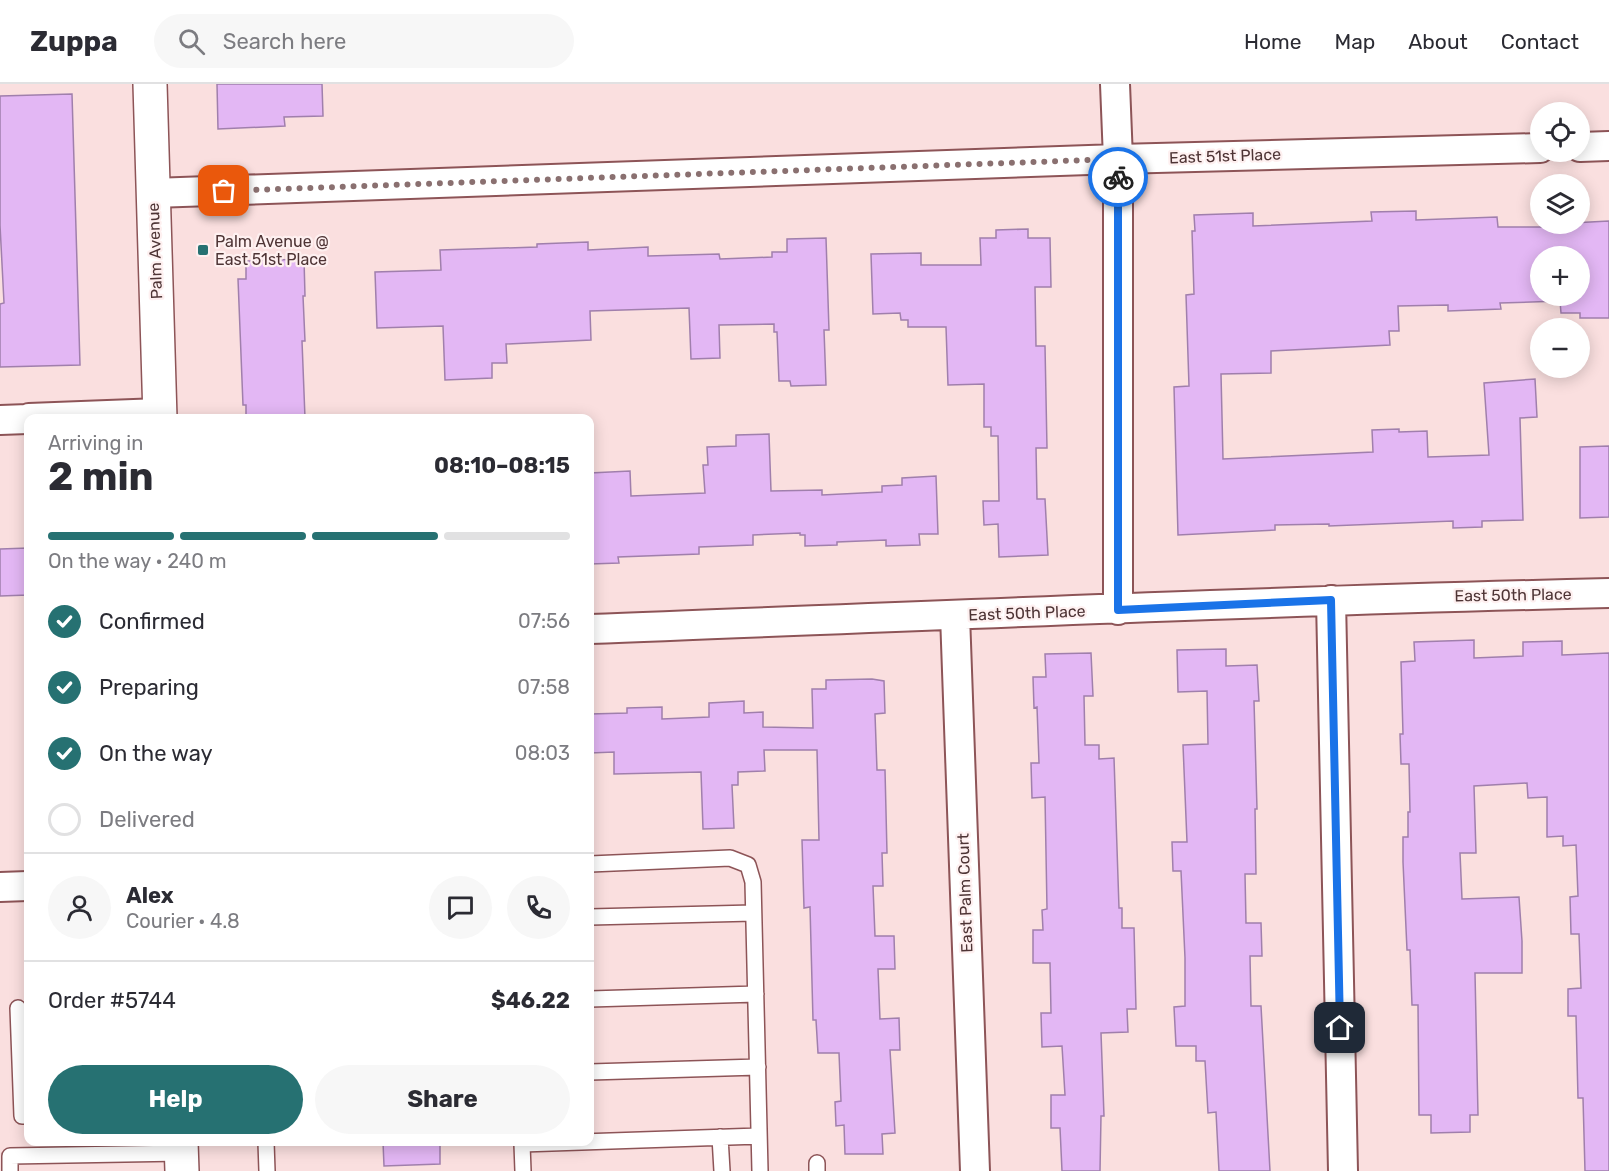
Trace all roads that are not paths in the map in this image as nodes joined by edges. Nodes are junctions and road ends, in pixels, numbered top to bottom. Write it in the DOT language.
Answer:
graph roads {
  1 [pos="150,84"];
  2 [pos="1115,84"];
  3 [pos="1609,146"];
  4 [pos="1590,147"];
  5 [pos="1530,148"];
  6 [pos="1118,159"];
  7 [pos="153,193"];
  8 [pos="160,414"];
  9 [pos="24,418"];
  10 [pos="0,420"];
  11 [pos="1609,592"];
  12 [pos="1331,600"];
  13 [pos="1118,610"];
  14 [pos="955,615"];
  15 [pos="594,628"];
  16 [pos="594,864"];
  17 [pos="24,886"];
  18 [pos="0,887"];
  19 [pos="753,913"];
  20 [pos="594,917"];
  21 [pos="756,994"];
  22 [pos="594,999"];
  23 [pos="18,1008"];
  24 [pos="758,1067"];
  25 [pos="594,1072"];
  26 [pos="24,1116"];
  27 [pos="759,1136"];
  28 [pos="720,1137"];
  29 [pos="594,1141"];
  30 [pos="266,1146"];
  31 [pos="522,1146"];
  32 [pos="182,1155"];
  33 [pos="10,1171"];
  34 [pos="267,1171"];
  35 [pos="523,1171"];
  36 [pos="722,1171"];
  37 [pos="760,1171"];
  38 [pos="975,1171"];
  39 [pos="1343,1171"];
  1 -- 7 [label="main road, Palm Avenue"];
  2 -- 6 [label="street"];
  3 -- 4 [label="street"];
  5 -- 6 [label="street, East 51st Place"];
  6 -- 7 [label="street, East 51st Place"];
  6 -- 13 [label="street"];
  7 -- 8 [label="main road, Palm Avenue"];
  9 -- 10 [label="street"];
  11 -- 12 [label="street, East 50th Place"];
  12 -- 13 [label="street, East 50th Place"];
  12 -- 39 [label="street"];
  13 -- 14 [label="street, East 50th Place"];
  14 -- 15 [label="street, East 50th Place"];
  14 -- 38 [label="street, East Palm Court"];
  16 -- 19 [label="lane"];
  17 -- 18 [label="street"];
  19 -- 20 [label="lane"];
  19 -- 21 [label="lane"];
  21 -- 22 [label="lane"];
  21 -- 24 [label="lane"];
  23 -- 26 [label="lane"];
  24 -- 25 [label="lane"];
  24 -- 27 [label="lane"];
  27 -- 28 [label="lane"];
  27 -- 37 [label="lane"];
  28 -- 29 [label="lane"];
  28 -- 36 [label="lane"];
  30 -- 34 [label="lane"];
  31 -- 35 [label="lane"];
  32 -- 33 [label="lane"];
}
